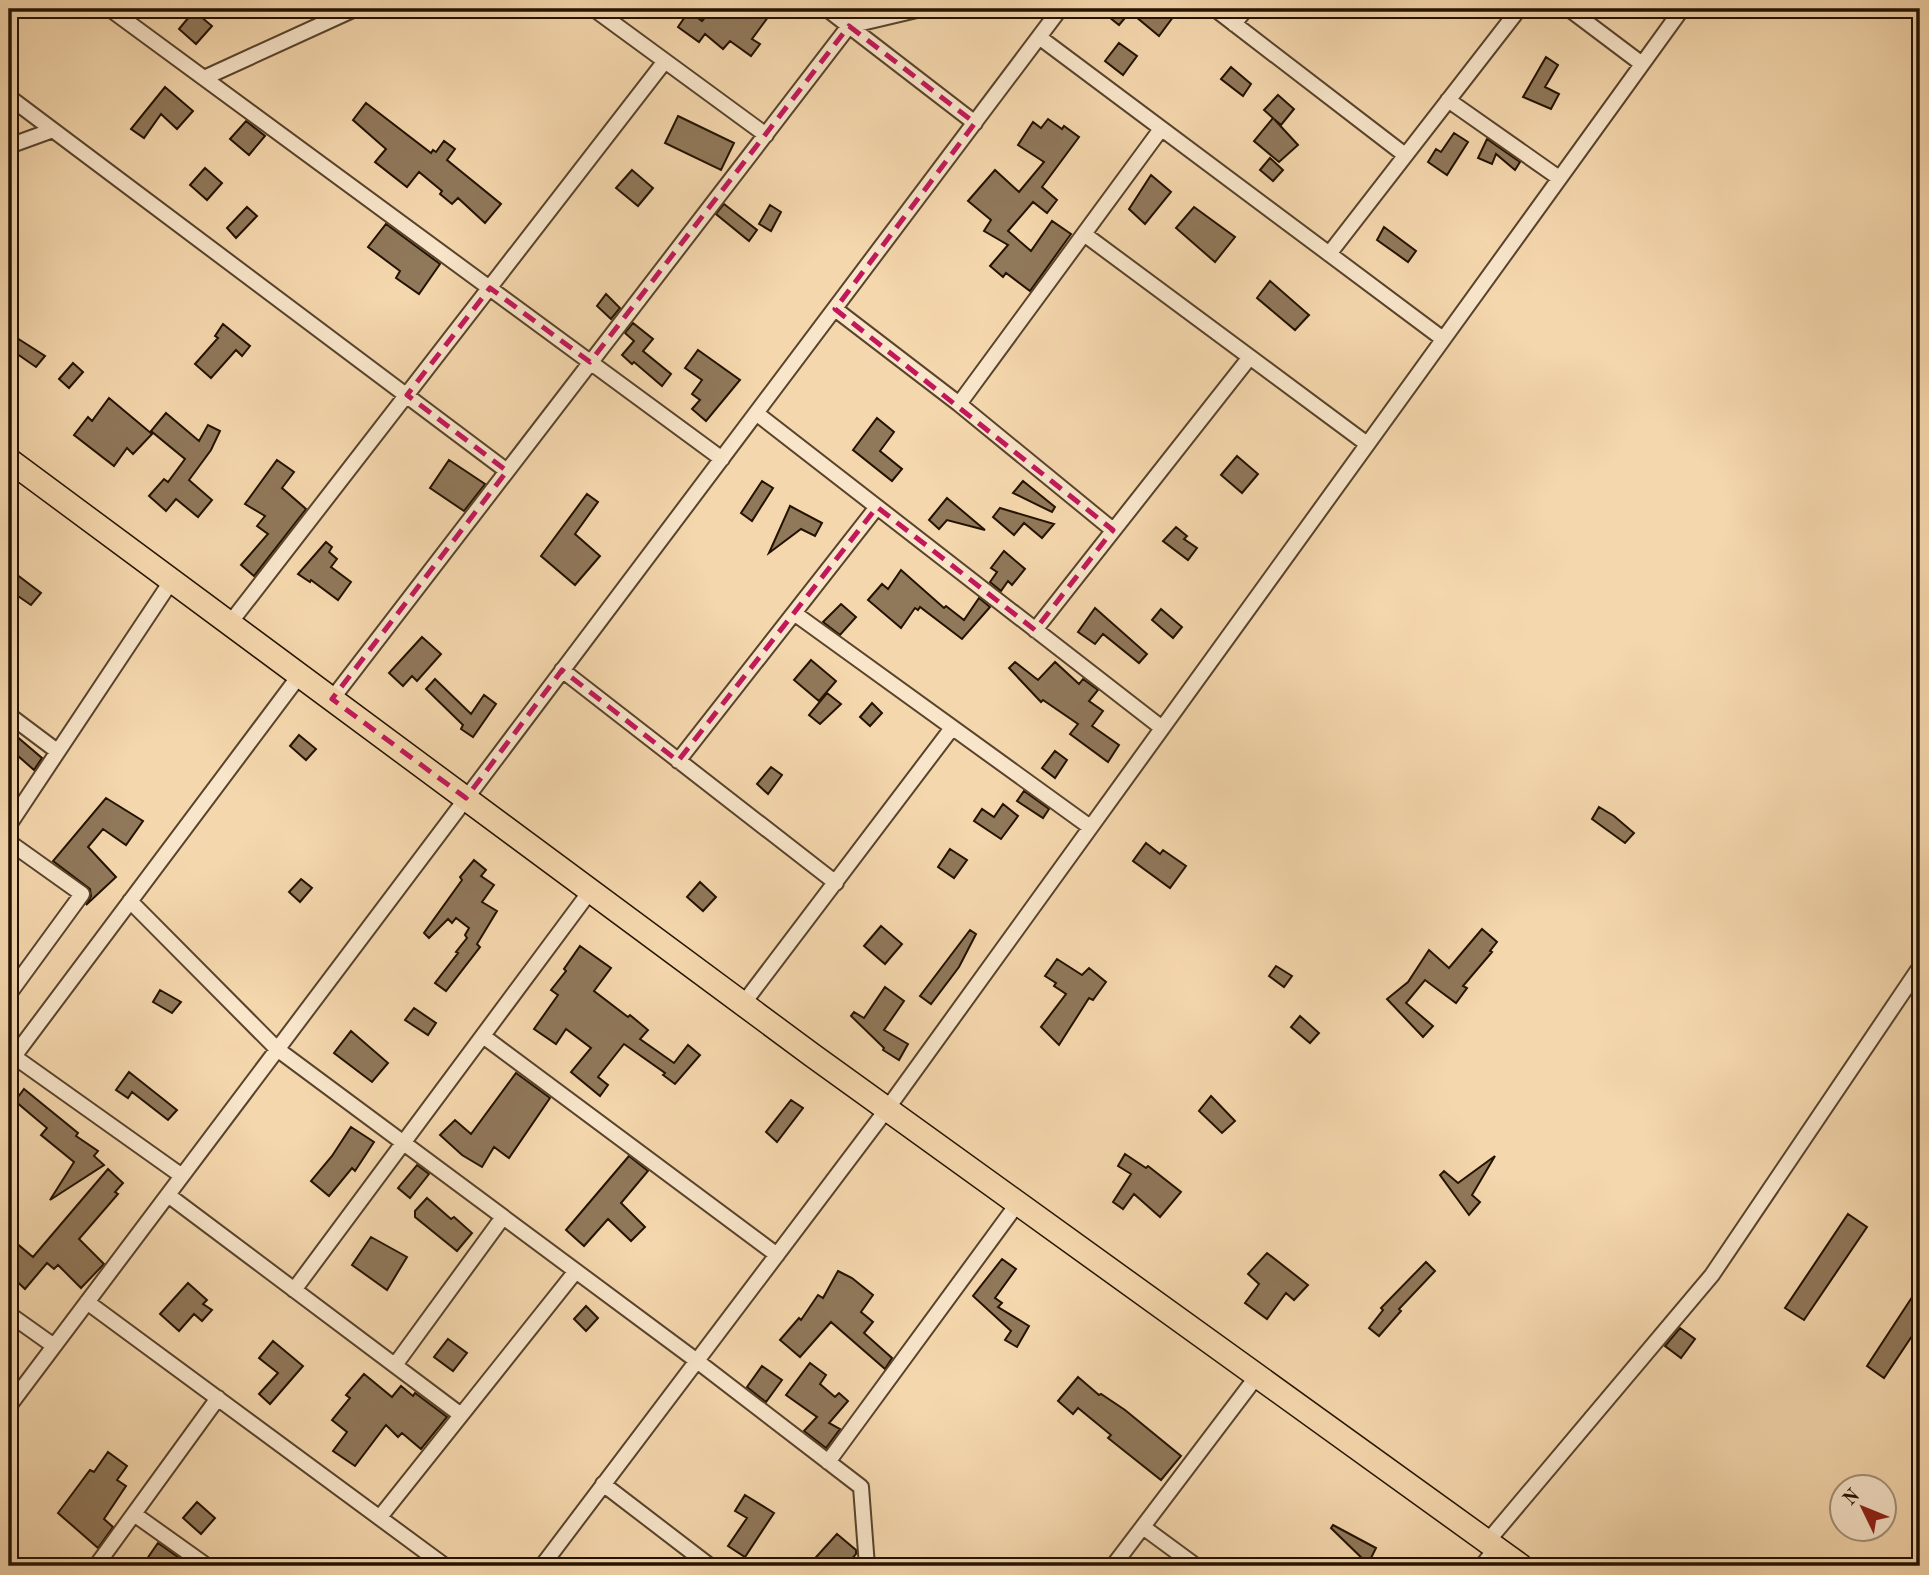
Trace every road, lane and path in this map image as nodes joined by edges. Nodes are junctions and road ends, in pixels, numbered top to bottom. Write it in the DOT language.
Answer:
graph roads {
  1 [pos="15,9"];
  2 [pos="110,9"];
  3 [pos="355,9"];
  4 [pos="594,9"];
  5 [pos="827,9"];
  6 [pos="921,9"];
  7 [pos="1060,9"];
  8 [pos="1214,9"];
  9 [pos="1246,9"];
  10 [pos="1519,9"];
  11 [pos="1569,9"];
  12 [pos="1682,9"];
  13 [pos="9,11"];
  14 [pos="1234,24"];
  15 [pos="849,26"];
  16 [pos="1039,37"];
  17 [pos="666,61"];
  18 [pos="1642,64"];
  19 [pos="204,78"];
  20 [pos="9,97"];
  21 [pos="1448,100"];
  22 [pos="975,123"];
  23 [pos="1161,129"];
  24 [pos="53,130"];
  25 [pos="766,135"];
  26 [pos="9,146"];
  27 [pos="1405,155"];
  28 [pos="1559,178"];
  29 [pos="1084,234"];
  30 [pos="1329,254"];
  31 [pos="490,288"];
  32 [pos="835,309"];
  33 [pos="1443,339"];
  34 [pos="1250,356"];
  35 [pos="590,362"];
  36 [pos="407,395"];
  37 [pos="959,404"];
  38 [pos="756,413"];
  39 [pos="1367,444"];
  40 [pos="722,459"];
  41 [pos="9,460"];
  42 [pos="507,471"];
  43 [pos="877,507"];
  44 [pos="1113,530"];
  45 [pos="172,580"];
  46 [pos="794,613"];
  47 [pos="230,623"];
  48 [pos="1035,630"];
  49 [pos="562,670"];
  50 [pos="299,676"];
  51 [pos="331,699"];
  52 [pos="9,715"];
  53 [pos="952,727"];
  54 [pos="1162,728"];
  55 [pos="57,751"];
  56 [pos="678,761"];
  57 [pos="466,798"];
  58 [pos="9,825"];
  59 [pos="1090,827"];
  60 [pos="9,842"];
  61 [pos="836,883"];
  62 [pos="591,890"];
  63 [pos="130,901"];
  64 [pos="1920,967"];
  65 [pos="9,994"];
  66 [pos="743,1004"];
  67 [pos="483,1036"];
  68 [pos="278,1049"];
  69 [pos="10,1057"];
  70 [pos="887,1109"];
  71 [pos="404,1143"];
  72 [pos="182,1176"];
  73 [pos="168,1195"];
  74 [pos="1018,1203"];
  75 [pos="503,1217"];
  76 [pos="777,1255"];
  77 [pos="576,1271"];
  78 [pos="294,1290"];
  79 [pos="87,1302"];
  80 [pos="9,1314"];
  81 [pos="54,1346"];
  82 [pos="697,1361"];
  83 [pos="395,1365"];
  84 [pos="1257,1376"];
  85 [pos="218,1398"];
  86 [pos="9,1406"];
  87 [pos="461,1415"];
  88 [pos="828,1462"];
  89 [pos="603,1484"];
  90 [pos="134,1514"];
  91 [pos="380,1517"];
  92 [pos="1143,1527"];
  93 [pos="1488,1552"];
  94 [pos="96,1566"];
  95 [pos="207,1566"];
  96 [pos="445,1566"];
  97 [pos="542,1566"];
  98 [pos="710,1566"];
  99 [pos="867,1566"];
  100 [pos="1114,1566"];
  101 [pos="1196,1566"];
  102 [pos="1521,1566"];
  1 -- 13 [label="street"];
  2 -- 19 [label="street"];
  3 -- 19 [label="street"];
  4 -- 17 [label="street"];
  5 -- 15 [label="street"];
  6 -- 15 [label="street"];
  7 -- 16 [label="street"];
  8 -- 14 [label="street"];
  9 -- 14 [label="street"];
  10 -- 21 [label="street"];
  11 -- 18 [label="street"];
  12 -- 18 [label="street"];
  14 -- 27 [label="street"];
  15 -- 22 [label="street"];
  15 -- 25 [label="street"];
  16 -- 22 [label="street"];
  16 -- 23 [label="street"];
  17 -- 25 [label="street"];
  17 -- 31 [label="street"];
  18 -- 28 [label="street"];
  19 -- 31 [label="street"];
  20 -- 24 [label="street"];
  21 -- 27 [label="street"];
  21 -- 28 [label="street"];
  22 -- 32 [label="street"];
  23 -- 29 [label="street"];
  23 -- 30 [label="street"];
  24 -- 26 [label="street"];
  24 -- 36 [label="street"];
  25 -- 35 [label="street"];
  27 -- 30 [label="street"];
  28 -- 33 [label="street"];
  29 -- 34 [label="street"];
  29 -- 37 [label="street"];
  30 -- 33 [label="street"];
  31 -- 35 [label="street"];
  31 -- 36 [label="street"];
  32 -- 37 [label="street"];
  32 -- 38 [label="street"];
  33 -- 39 [label="street"];
  34 -- 39 [label="street"];
  34 -- 44 [label="street"];
  35 -- 40 [label="street"];
  35 -- 42 [label="street"];
  36 -- 42 [label="street"];
  36 -- 47 [label="street"];
  37 -- 44 [label="street"];
  38 -- 40 [label="street"];
  38 -- 43 [label="street"];
  39 -- 54 [label="street"];
  40 -- 49 [label="street"];
  41 -- 45 [label="main road"];
  42 -- 51 [label="street"];
  43 -- 46 [label="street"];
  43 -- 48 [label="street"];
  44 -- 48 [label="street"];
  45 -- 47 [label="main road"];
  45 -- 55 [label="street"];
  46 -- 53 [label="street"];
  46 -- 56 [label="street"];
  47 -- 50 [label="main road"];
  48 -- 54 [label="street"];
  49 -- 56 [label="street"];
  49 -- 57 [label="street"];
  50 -- 51 [label="main road"];
  50 -- 63 [label="street"];
  51 -- 57 [label="main road"];
  52 -- 55 [label="street"];
  53 -- 59 [label="street"];
  53 -- 61 [label="street"];
  54 -- 59 [label="street"];
  55 -- 58 [label="street"];
  56 -- 61 [label="street"];
  57 -- 62 [label="main road"];
  57 -- 68 [label="street"];
  59 -- 70 [label="street"];
  60 -- 65 [label="street"];
  61 -- 66 [label="street"];
  62 -- 66 [label="main road"];
  62 -- 67 [label="street"];
  63 -- 68 [label="street"];
  63 -- 69 [label="street"];
  64 -- 93 [label="street"];
  66 -- 70 [label="main road"];
  67 -- 71 [label="street"];
  67 -- 76 [label="street"];
  68 -- 71 [label="street"];
  68 -- 72 [label="street"];
  69 -- 72 [label="street"];
  70 -- 74 [label="main road"];
  70 -- 76 [label="street"];
  71 -- 75 [label="street"];
  71 -- 78 [label="street"];
  72 -- 73 [label="street"];
  73 -- 78 [label="street"];
  73 -- 79 [label="street"];
  74 -- 84 [label="main road"];
  74 -- 88 [label="street"];
  75 -- 77 [label="street"];
  75 -- 83 [label="street"];
  76 -- 82 [label="street"];
  77 -- 82 [label="street"];
  77 -- 87 [label="street"];
  78 -- 83 [label="street"];
  79 -- 81 [label="street"];
  79 -- 85 [label="street"];
  80 -- 81 [label="street"];
  81 -- 86 [label="street"];
  82 -- 88 [label="street"];
  82 -- 89 [label="street"];
  83 -- 87 [label="street"];
  84 -- 92 [label="street"];
  84 -- 93 [label="main road"];
  85 -- 90 [label="street"];
  85 -- 91 [label="street"];
  87 -- 91 [label="street"];
  88 -- 99 [label="street"];
  89 -- 97 [label="street"];
  89 -- 98 [label="street"];
  90 -- 94 [label="street"];
  90 -- 95 [label="street"];
  91 -- 96 [label="street"];
  92 -- 100 [label="street"];
  92 -- 101 [label="street"];
  93 -- 102 [label="main road"];
}
